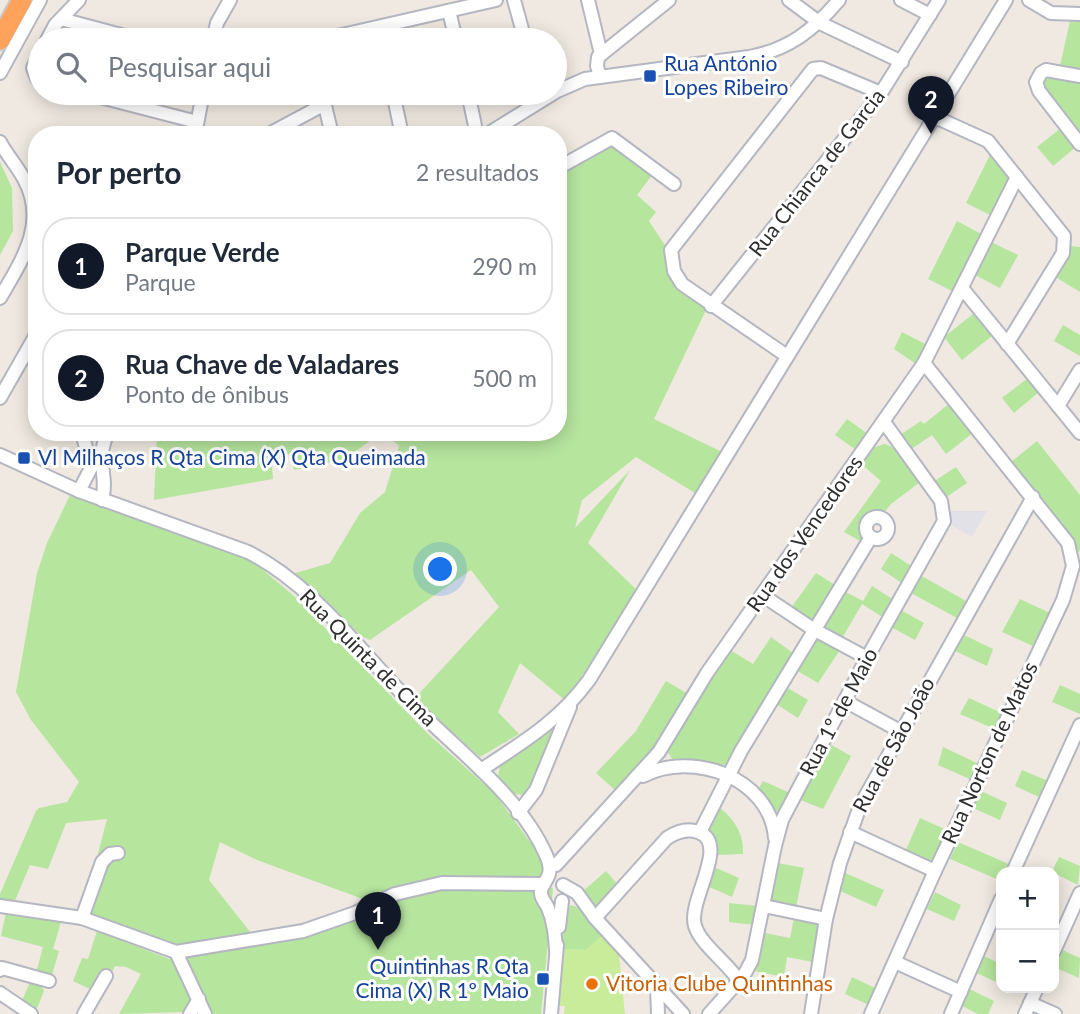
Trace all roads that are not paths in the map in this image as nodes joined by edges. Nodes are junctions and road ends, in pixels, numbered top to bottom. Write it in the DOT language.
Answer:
graph roads {
  1 [pos="14,0"];
  2 [pos="22,0"];
  3 [pos="40,0"];
  4 [pos="79,0"];
  5 [pos="230,0"];
  6 [pos="496,0"];
  7 [pos="514,0"];
  8 [pos="588,0"];
  9 [pos="789,0"];
  10 [pos="839,0"];
  11 [pos="901,0"];
  12 [pos="939,0"];
  13 [pos="1006,0"];
  14 [pos="1029,0"];
  15 [pos="664,2"];
  16 [pos="449,11"];
  17 [pos="1080,14"];
  18 [pos="930,15"];
  19 [pos="61,19"];
  20 [pos="820,23"];
  21 [pos="0,25"];
  22 [pos="379,27"];
  23 [pos="55,28"];
  24 [pos="95,28"];
  25 [pos="216,28"];
  26 [pos="374,28"];
  27 [pos="453,28"];
  28 [pos="522,28"];
  29 [pos="0,40"];
  30 [pos="601,54"];
  31 [pos="902,62"];
  32 [pos="0,73"];
  33 [pos="1080,76"];
  34 [pos="600,77"];
  35 [pos="567,87"];
  36 [pos="881,93"];
  37 [pos="123,105"];
  38 [pos="201,105"];
  39 [pos="312,105"];
  40 [pos="325,105"];
  41 [pos="396,105"];
  42 [pos="471,105"];
  43 [pos="529,105"];
  44 [pos="935,117"];
  45 [pos="190,126"];
  46 [pos="196,126"];
  47 [pos="281,126"];
  48 [pos="330,126"];
  49 [pos="400,126"];
  50 [pos="475,126"];
  51 [pos="499,126"];
  52 [pos="0,142"];
  53 [pos="1080,144"];
  54 [pos="567,163"];
  55 [pos="1017,177"];
  56 [pos="674,184"];
  57 [pos="28,188"];
  58 [pos="28,248"];
  59 [pos="962,288"];
  60 [pos="0,298"];
  61 [pos="712,306"];
  62 [pos="1007,344"];
  63 [pos="28,349"];
  64 [pos="787,356"];
  65 [pos="924,363"];
  66 [pos="1080,370"];
  67 [pos="0,398"];
  68 [pos="1058,406"];
  69 [pos="884,422"];
  70 [pos="1080,433"];
  71 [pos="84,441"];
  72 [pos="105,441"];
  73 [pos="0,454"];
  74 [pos="79,491"];
  75 [pos="1032,497"];
  76 [pos="103,499"];
  77 [pos="871,537"];
  78 [pos="762,594"];
  79 [pos="813,629"];
  80 [pos="867,659"];
  81 [pos="845,701"];
  82 [pos="571,704"];
  83 [pos="1080,724"];
  84 [pos="900,731"];
  85 [pos="668,738"];
  86 [pos="677,765"];
  87 [pos="481,770"];
  88 [pos="728,775"];
  89 [pos="626,788"];
  90 [pos="518,813"];
  91 [pos="700,832"];
  92 [pos="850,832"];
  93 [pos="775,846"];
  94 [pos="543,850"];
  95 [pos="118,853"];
  96 [pos="556,865"];
  97 [pos="1015,867"];
  98 [pos="935,871"];
  99 [pos="497,883"];
  100 [pos="557,889"];
  101 [pos="1080,893"];
  102 [pos="545,902"];
  103 [pos="0,906"];
  104 [pos="764,906"];
  105 [pos="82,918"];
  106 [pos="595,918"];
  107 [pos="826,919"];
  108 [pos="996,921"];
  109 [pos="1059,936"];
  110 [pos="757,943"];
  111 [pos="556,950"];
  112 [pos="176,953"];
  113 [pos="718,955"];
  114 [pos="894,962"];
  115 [pos="0,970"];
  116 [pos="106,976"];
  117 [pos="50,981"];
  118 [pos="739,981"];
  119 [pos="657,987"];
  120 [pos="961,992"];
  121 [pos="0,993"];
  122 [pos="199,999"];
  123 [pos="1028,1009"];
  124 [pos="31,1014"];
  125 [pos="83,1014"];
  126 [pos="190,1014"];
  127 [pos="205,1014"];
  128 [pos="551,1014"];
  129 [pos="659,1014"];
  130 [pos="683,1014"];
  131 [pos="709,1014"];
  132 [pos="811,1014"];
  133 [pos="871,1014"];
  134 [pos="951,1014"];
  135 [pos="1055,1014"];
  1 -- 21 [label="highway"];
  2 -- 29 [label="highway"];
  3 -- 32 [label="street"];
  4 -- 19 [label="street"];
  5 -- 25 [label="street"];
  6 -- 16 [label="street"];
  7 -- 28 [label="street"];
  8 -- 30 [label="street"];
  9 -- 20 [label="street"];
  10 -- 20 [label="street"];
  11 -- 18 [label="street"];
  12 -- 18 [label="street, Rua Chianca de Garcia"];
  13 -- 44 [label="street"];
  14 -- 17 [label="street"];
  15 -- 30 [label="street"];
  16 -- 22 [label="street"];
  16 -- 27 [label="street"];
  18 -- 31 [label="street, Rua Chianca de Garcia"];
  19 -- 23 [label="street"];
  19 -- 24 [label="street"];
  20 -- 31 [label="street"];
  20 -- 34 [label="street"];
  22 -- 26 [label="street"];
  30 -- 34 [label="street"];
  31 -- 36 [label="street, Rua Chianca de Garcia"];
  33 -- 53 [label="street"];
  34 -- 35 [label="street"];
  36 -- 61 [label="street, Rua Chianca de Garcia"];
  36 -- 61 [label="street"];
  37 -- 45 [label="street"];
  38 -- 46 [label="street"];
  39 -- 47 [label="street"];
  40 -- 48 [label="street"];
  41 -- 49 [label="street"];
  42 -- 50 [label="street"];
  43 -- 51 [label="street"];
  44 -- 55 [label="street"];
  44 -- 64 [label="street"];
  52 -- 57 [label="street"];
  54 -- 56 [label="street"];
  55 -- 59 [label="street, Rua dos Vencedores"];
  55 -- 62 [label="street"];
  58 -- 60 [label="street"];
  59 -- 62 [label="street"];
  59 -- 65 [label="street, Rua dos Vencedores"];
  61 -- 64 [label="street"];
  62 -- 68 [label="street"];
  63 -- 67 [label="street"];
  64 -- 82 [label="street"];
  65 -- 69 [label="street, Rua dos Vencedores"];
  65 -- 75 [label="street, Rua Norton de Matos"];
  66 -- 68 [label="street"];
  68 -- 70 [label="street"];
  69 -- 78 [label="street, Rua dos Vencedores"];
  69 -- 80 [label="street, Rua 1º de Maio"];
  71 -- 74 [label="street"];
  72 -- 76 [label="street"];
  73 -- 74 [label="street, Rua Quinta de Cima"];
  74 -- 76 [label="street, Rua Quinta de Cima"];
  75 -- 84 [label="street, Rua de São João"];
  75 -- 98 [label="street, Rua Norton de Matos"];
  76 -- 87 [label="street, Rua Quinta de Cima"];
  77 -- 79 [label="street"];
  78 -- 79 [label="street"];
  78 -- 85 [label="street, Rua dos Vencedores"];
  79 -- 80 [label="street"];
  79 -- 88 [label="street"];
  80 -- 81 [label="street, Rua 1º de Maio"];
  81 -- 84 [label="street"];
  81 -- 93 [label="street, Rua 1º de Maio"];
  82 -- 87 [label="street"];
  82 -- 90 [label="street"];
  83 -- 97 [label="street"];
  84 -- 92 [label="street, Rua de São João"];
  85 -- 86 [label="street"];
  85 -- 89 [label="street, Rua dos Vencedores"];
  86 -- 88 [label="street"];
  86 -- 89 [label="street"];
  87 -- 90 [label="street, Rua Quinta de Cima"];
  88 -- 91 [label="street"];
  88 -- 93 [label="street"];
  89 -- 96 [label="street, Rua dos Vencedores"];
  90 -- 94 [label="street, Rua Quinta de Cima"];
  91 -- 106 [label="street"];
  91 -- 113 [label="street"];
  92 -- 98 [label="street"];
  92 -- 107 [label="street, Rua de São João"];
  93 -- 104 [label="street, Rua 1º de Maio"];
  94 -- 96 [label="street, Rua Quinta de Cima"];
  94 -- 100 [label="street, Rua Quinta de Cima"];
  95 -- 105 [label="street"];
  96 -- 100 [label="street, Rua Quinta de Cima"];
  98 -- 114 [label="street, Rua Norton de Matos"];
  99 -- 100 [label="street"];
  99 -- 102 [label="street"];
  99 -- 112 [label="street"];
  100 -- 102 [label="street"];
  100 -- 102 [label="street"];
  100 -- 106 [label="street"];
  100 -- 111 [label="street"];
  101 -- 109 [label="street"];
  102 -- 111 [label="street"];
  103 -- 105 [label="street"];
  104 -- 107 [label="street"];
  104 -- 110 [label="street, Rua 1º de Maio"];
  105 -- 112 [label="street"];
  106 -- 119 [label="street"];
  107 -- 132 [label="street, Rua de São João"];
  108 -- 120 [label="street"];
  110 -- 113 [label="street"];
  110 -- 118 [label="street, Rua 1º de Maio"];
  111 -- 128 [label="street"];
  112 -- 122 [label="street"];
  113 -- 118 [label="street"];
  114 -- 120 [label="street"];
  114 -- 133 [label="street, Rua Norton de Matos"];
  115 -- 117 [label="street"];
  116 -- 125 [label="street"];
  118 -- 131 [label="street, Rua 1º de Maio"];
  119 -- 129 [label="street"];
  119 -- 130 [label="street"];
  120 -- 134 [label="street"];
  121 -- 124 [label="street"];
  122 -- 126 [label="street"];
  122 -- 127 [label="street"];
  123 -- 135 [label="street"];
}
